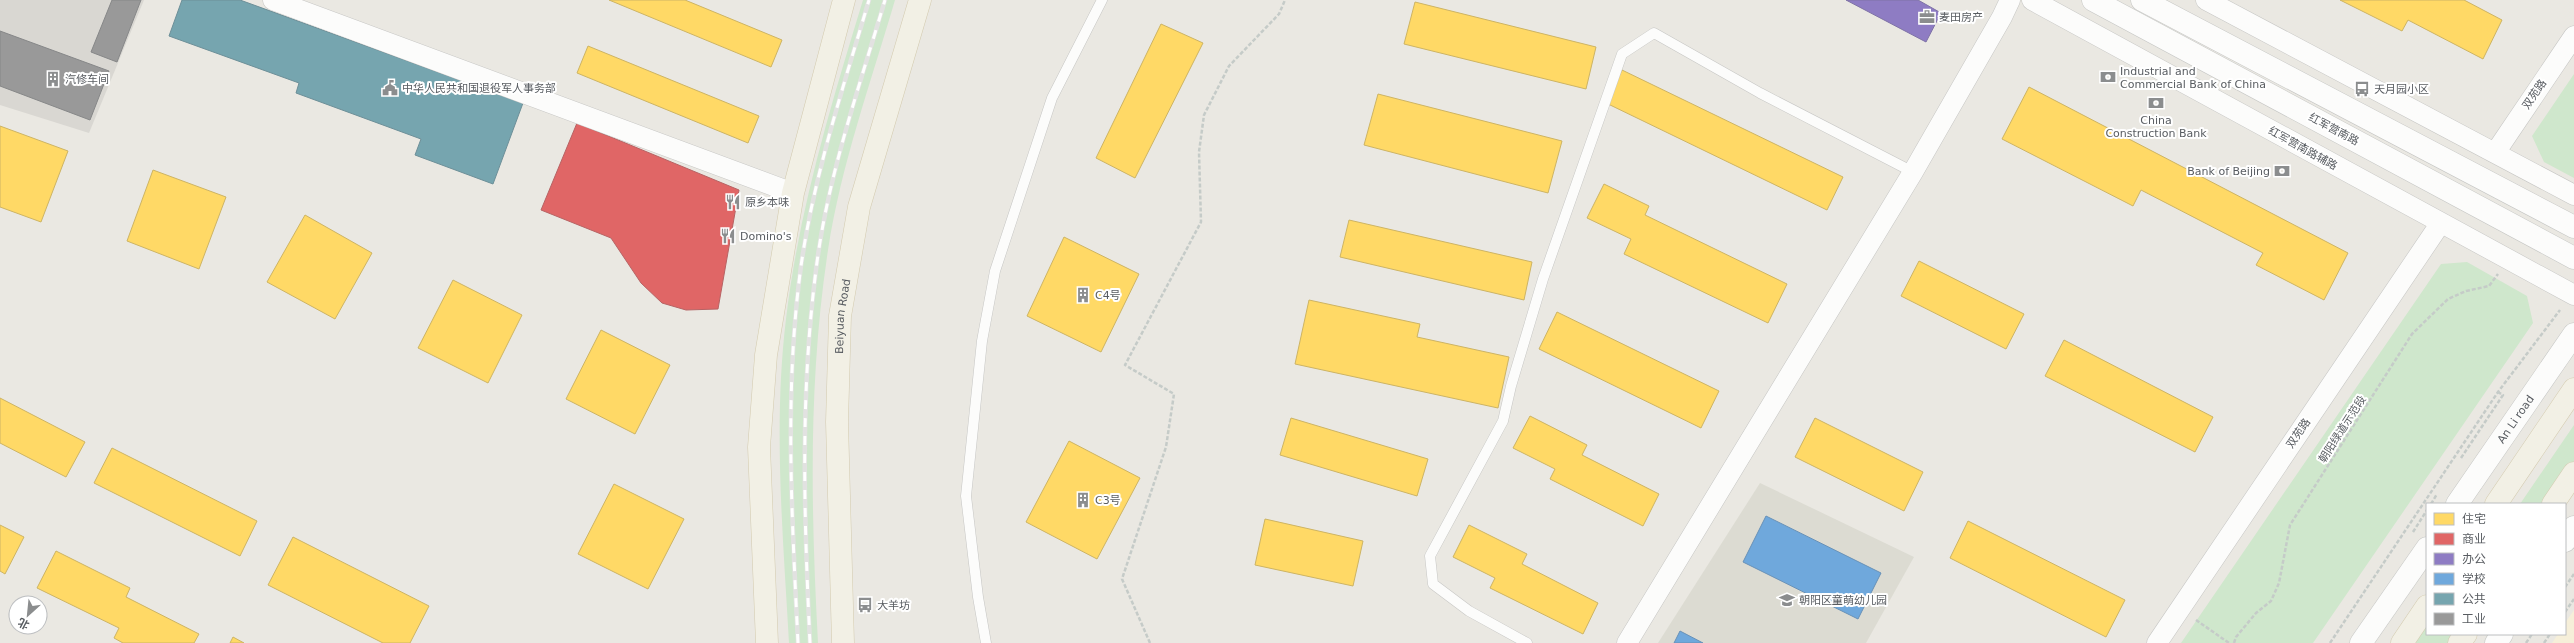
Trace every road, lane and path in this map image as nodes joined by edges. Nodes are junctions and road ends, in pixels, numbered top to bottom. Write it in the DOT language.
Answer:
graph roads {
  1 [pos="273,0"];
  2 [pos="844,0"];
  3 [pos="920,0"];
  4 [pos="1102,0"];
  5 [pos="1285,0"];
  6 [pos="2010,0"];
  7 [pos="2032,0"];
  8 [pos="2093,0"];
  9 [pos="2142,0"];
  10 [pos="2206,0"];
  11 [pos="2574,36"];
  12 [pos="2495,153"];
  13 [pos="1913,172"];
  14 [pos="793,193"];
  15 [pos="2574,195"];
  16 [pos="2440,224"];
  17 [pos="2574,227"];
  18 [pos="2574,258"];
  19 [pos="2509,260"];
  20 [pos="2574,295"];
  21 [pos="2574,334"];
  22 [pos="2574,389"];
  23 [pos="2498,392"];
  24 [pos="2461,459"];
  25 [pos="2574,473"];
  26 [pos="2440,491"];
  27 [pos="2432,503"];
  28 [pos="2458,503"];
  29 [pos="2497,503"];
  30 [pos="2554,503"];
  31 [pos="2574,527"];
  32 [pos="2566,539"];
  33 [pos="2426,549"];
  34 [pos="2574,574"];
  35 [pos="2375,578"];
  36 [pos="2379,581"];
  37 [pos="2566,586"];
  38 [pos="2574,599"];
  39 [pos="2426,607"];
  40 [pos="2180,609"];
  41 [pos="2566,611"];
  42 [pos="768,643"];
  43 [pos="843,643"];
  44 [pos="986,643"];
  45 [pos="1150,643"];
  46 [pos="1528,643"];
  47 [pos="1627,643"];
  48 [pos="2157,643"];
  49 [pos="2229,643"];
  50 [pos="2234,643"];
  51 [pos="2330,643"];
  52 [pos="2362,643"];
  53 [pos="2402,643"];
  1 -- 14 [label="street"];
  2 -- 14 [label="main road"];
  3 -- 43 [label="main road, Beiyuan Road"];
  4 -- 44 [label="lane"];
  5 -- 45 [label="path"];
  6 -- 13 [label="street"];
  7 -- 16 [label="street, 红军营南路辅路"];
  8 -- 18 [label="main road, 红军营南路"];
  9 -- 17 [label="main road"];
  10 -- 12 [label="street"];
  11 -- 12 [label="street, 双苑路"];
  12 -- 15 [label="street"];
  13 -- 46 [label="lane"];
  13 -- 47 [label="street"];
  14 -- 42 [label="main road"];
  16 -- 19 [label="street, 红军营南路辅路"];
  16 -- 40 [label="street, 双苑路"];
  19 -- 20 [label="street, 红军营南路辅路"];
  19 -- 50 [label="path, 朝阳绿道示范段"];
  20 -- 23 [label="path"];
  21 -- 28 [label="main road, An Li road"];
  22 -- 29 [label="main road"];
  23 -- 24 [label="path"];
  23 -- 35 [label="path"];
  25 -- 30 [label="main road"];
  26 -- 27 [label="path"];
  31 -- 32 [label="main road"];
  33 -- 52 [label="main road"];
  34 -- 37 [label="path"];
  35 -- 36 [label="path"];
  35 -- 51 [label="path"];
  38 -- 41 [label="path"];
  39 -- 53 [label="main road"];
  40 -- 48 [label="street, 双苑路"];
  40 -- 49 [label="path"];
}
